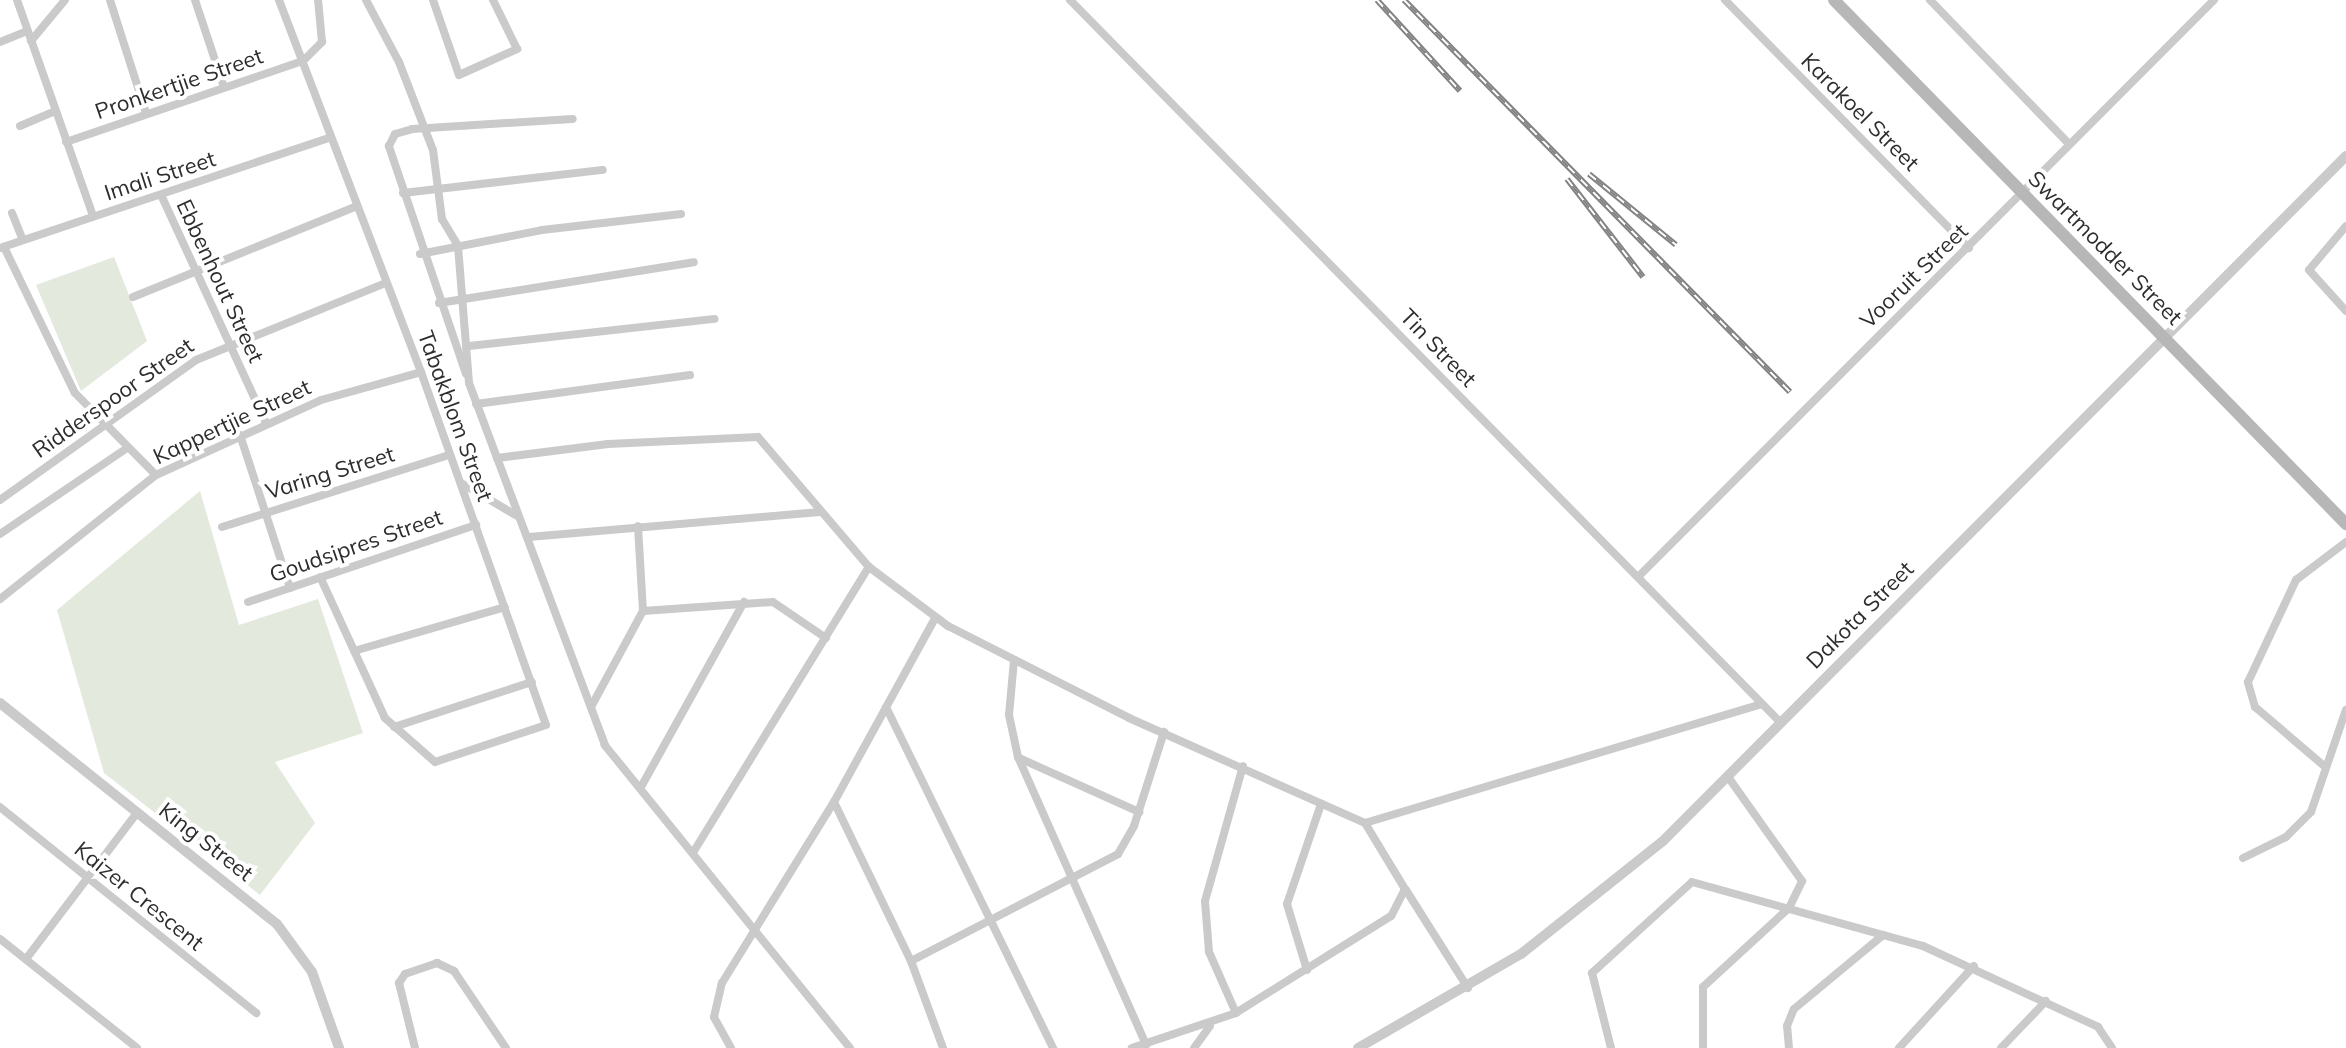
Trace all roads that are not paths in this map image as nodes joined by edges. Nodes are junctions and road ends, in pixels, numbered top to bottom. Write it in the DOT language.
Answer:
graph roads {
  1 [pos="17,0"];
  2 [pos="65,0"];
  3 [pos="110,0"];
  4 [pos="195,0"];
  5 [pos="279,0"];
  6 [pos="318,0"];
  7 [pos="366,0"];
  8 [pos="433,0"];
  9 [pos="493,0"];
  10 [pos="503,0"];
  11 [pos="1070,0"];
  12 [pos="1725,0"];
  13 [pos="1834,0"];
  14 [pos="1930,0"];
  15 [pos="2214,0"];
  16 [pos="501,20"];
  17 [pos="27,31"];
  18 [pos="31,41"];
  19 [pos="0,42"];
  20 [pos="303,61"];
  21 [pos="224,87"];
  22 [pos="55,111"];
  23 [pos="146,113"];
  24 [pos="573,119"];
  25 [pos="20,126"];
  26 [pos="426,129"];
  27 [pos="331,137"];
  28 [pos="66,142"];
  29 [pos="2068,143"];
  30 [pos="2346,156"];
  31 [pos="603,170"];
  32 [pos="440,185"];
  33 [pos="403,193"];
  34 [pos="2023,193"];
  35 [pos="162,197"];
  36 [pos="357,206"];
  37 [pos="12,213"];
  38 [pos="681,214"];
  39 [pos="93,216"];
  40 [pos="2346,226"];
  41 [pos="23,240"];
  42 [pos="458,246"];
  43 [pos="2,248"];
  44 [pos="1969,248"];
  45 [pos="420,254"];
  46 [pos="694,262"];
  47 [pos="198,271"];
  48 [pos="386,283"];
  49 [pos="133,297"];
  50 [pos="465,297"];
  51 [pos="439,303"];
  52 [pos="2346,311"];
  53 [pos="715,319"];
  54 [pos="2164,336"];
  55 [pos="228,344"];
  56 [pos="469,346"];
  57 [pos="421,372"];
  58 [pos="690,375"];
  59 [pos="469,383"];
  60 [pos="476,404"];
  61 [pos="266,423"];
  62 [pos="102,424"];
  63 [pos="240,435"];
  64 [pos="127,448"];
  65 [pos="449,455"];
  66 [pos="497,458"];
  67 [pos="156,475"];
  68 [pos="461,483"];
  69 [pos="0,500"];
  70 [pos="270,511"];
  71 [pos="820,512"];
  72 [pos="523,520"];
  73 [pos="2346,524"];
  74 [pos="476,525"];
  75 [pos="638,526"];
  76 [pos="222,527"];
  77 [pos="0,534"];
  78 [pos="529,537"];
  79 [pos="2346,542"];
  80 [pos="869,567"];
  81 [pos="1639,576"];
  82 [pos="320,577"];
  83 [pos="290,588"];
  84 [pos="0,599"];
  85 [pos="248,602"];
  86 [pos="744,602"];
  87 [pos="505,607"];
  88 [pos="643,611"];
  89 [pos="935,618"];
  90 [pos="826,638"];
  91 [pos="354,651"];
  92 [pos="1014,660"];
  93 [pos="532,682"];
  94 [pos="0,703"];
  95 [pos="1761,704"];
  96 [pos="591,707"];
  97 [pos="886,707"];
  98 [pos="2346,710"];
  99 [pos="1780,722"];
  100 [pos="394,727"];
  101 [pos="1164,732"];
  102 [pos="1018,757"];
  103 [pos="2323,765"];
  104 [pos="1243,766"];
  105 [pos="1728,777"];
  106 [pos="641,787"];
  107 [pos="834,802"];
  108 [pos="1321,804"];
  109 [pos="0,807"];
  110 [pos="1139,812"];
  111 [pos="137,813"];
  112 [pos="1365,823"];
  113 [pos="694,851"];
  114 [pos="2243,858"];
  115 [pos="90,879"];
  116 [pos="1074,880"];
  117 [pos="1405,889"];
  118 [pos="1789,908"];
  119 [pos="991,921"];
  120 [pos="756,926"];
  121 [pos="1883,935"];
  122 [pos="0,939"];
  123 [pos="26,959"];
  124 [pos="911,961"];
  125 [pos="1974,966"];
  126 [pos="1307,970"];
  127 [pos="1468,988"];
  128 [pos="2046,1001"];
  129 [pos="256,1013"];
  130 [pos="1236,1013"];
  131 [pos="1210,1025"];
  132 [pos="1146,1045"];
  133 [pos="137,1048"];
  134 [pos="339,1048"];
  135 [pos="415,1048"];
  136 [pos="506,1048"];
  137 [pos="731,1048"];
  138 [pos="850,1048"];
  139 [pos="943,1048"];
  140 [pos="1053,1048"];
  141 [pos="1132,1048"];
  142 [pos="1194,1048"];
  143 [pos="1358,1048"];
  144 [pos="1611,1048"];
  145 [pos="1703,1048"];
  146 [pos="1789,1048"];
  147 [pos="1899,1048"];
  148 [pos="2001,1048"];
  149 [pos="2112,1048"];
  1 -- 17 [label="street"];
  2 -- 18 [label="street"];
  3 -- 23 [label="street"];
  4 -- 21 [label="street"];
  5 -- 20 [label="street, Tabakblom Street"];
  6 -- 20 [label="street"];
  7 -- 26 [label="street"];
  8 -- 16 [label="street"];
  9 -- 16 [label="street"];
  10 -- 16 [label="street"];
  11 -- 81 [label="street, Tin Street"];
  12 -- 44 [label="street, Karakoel Street"];
  13 -- 34 [label="main road, Swartmodder Street"];
  14 -- 29 [label="street"];
  15 -- 29 [label="street, Vooruit Street"];
  17 -- 18 [label="street"];
  17 -- 19 [label="street"];
  18 -- 22 [label="street"];
  20 -- 21 [label="street, Pronkertjie Street"];
  20 -- 27 [label="street, Tabakblom Street"];
  21 -- 23 [label="street, Pronkertjie Street"];
  22 -- 25 [label="street"];
  22 -- 28 [label="street"];
  23 -- 28 [label="street, Pronkertjie Street"];
  24 -- 26 [label="street"];
  26 -- 32 [label="street"];
  26 -- 33 [label="street"];
  27 -- 35 [label="street, Imali Street"];
  27 -- 36 [label="street, Tabakblom Street"];
  28 -- 39 [label="street"];
  29 -- 34 [label="street, Vooruit Street"];
  30 -- 54 [label="street, Dakota Street"];
  31 -- 32 [label="street"];
  32 -- 33 [label="street"];
  32 -- 42 [label="street"];
  33 -- 45 [label="street"];
  34 -- 44 [label="street, Vooruit Street"];
  34 -- 54 [label="main road, Swartmodder Street"];
  35 -- 39 [label="street, Imali Street"];
  35 -- 47 [label="street, Ebbenhout Street"];
  36 -- 47 [label="street"];
  36 -- 48 [label="street, Tabakblom Street"];
  37 -- 41 [label="street"];
  38 -- 42 [label="street"];
  39 -- 41 [label="street, Imali Street"];
  40 -- 52 [label="street"];
  41 -- 43 [label="street, Imali Street"];
  42 -- 45 [label="street"];
  42 -- 50 [label="street"];
  43 -- 62 [label="street"];
  44 -- 81 [label="street, Vooruit Street"];
  45 -- 51 [label="street"];
  46 -- 50 [label="street"];
  47 -- 49 [label="street"];
  47 -- 55 [label="street, Ebbenhout Street"];
  48 -- 55 [label="street, Ridderspoor Street"];
  48 -- 57 [label="street, Tabakblom Street"];
  50 -- 51 [label="street"];
  50 -- 56 [label="street"];
  51 -- 59 [label="street"];
  53 -- 56 [label="street"];
  54 -- 73 [label="main road, Swartmodder Street"];
  54 -- 99 [label="street, Dakota Street"];
  55 -- 61 [label="street, Ebbenhout Street"];
  55 -- 62 [label="street, Ridderspoor Street"];
  56 -- 59 [label="street"];
  57 -- 61 [label="street, Kappertjie Street"];
  57 -- 65 [label="street, Tabakblom Street"];
  58 -- 60 [label="street"];
  59 -- 60 [label="street"];
  60 -- 66 [label="street"];
  61 -- 63 [label="street, Kappertjie Street"];
  62 -- 64 [label="street"];
  62 -- 69 [label="street, Ridderspoor Street"];
  63 -- 67 [label="street, Kappertjie Street"];
  63 -- 70 [label="street"];
  64 -- 67 [label="street"];
  64 -- 77 [label="street"];
  65 -- 68 [label="street, Tabakblom Street"];
  65 -- 70 [label="street, Varing Street"];
  66 -- 71 [label="street"];
  66 -- 72 [label="street"];
  67 -- 84 [label="street, Kappertjie Street"];
  68 -- 72 [label="street"];
  68 -- 74 [label="street, Tabakblom Street"];
  70 -- 76 [label="street, Varing Street"];
  70 -- 83 [label="street"];
  71 -- 75 [label="street"];
  71 -- 80 [label="street"];
  72 -- 78 [label="street"];
  74 -- 82 [label="street, Goudsipres Street"];
  74 -- 87 [label="street, Tabakblom Street"];
  75 -- 78 [label="street"];
  75 -- 88 [label="street"];
  78 -- 96 [label="street"];
  79 -- 103 [label="street"];
  80 -- 89 [label="street"];
  80 -- 90 [label="street"];
  81 -- 95 [label="street, Tin Street"];
  82 -- 83 [label="street, Goudsipres Street"];
  82 -- 91 [label="street"];
  83 -- 85 [label="street, Goudsipres Street"];
  86 -- 88 [label="street"];
  86 -- 90 [label="street"];
  86 -- 106 [label="street"];
  87 -- 91 [label="street"];
  87 -- 93 [label="street, Tabakblom Street"];
  88 -- 96 [label="street"];
  89 -- 92 [label="street"];
  89 -- 97 [label="street"];
  90 -- 113 [label="street"];
  91 -- 100 [label="street"];
  92 -- 101 [label="street"];
  92 -- 102 [label="street"];
  93 -- 100 [label="street"];
  93 -- 100 [label="street, Tabakblom Street"];
  94 -- 111 [label="street, King Street"];
  95 -- 99 [label="street, Tin Street"];
  95 -- 112 [label="street"];
  96 -- 106 [label="street"];
  97 -- 107 [label="street"];
  97 -- 119 [label="street"];
  98 -- 103 [label="street"];
  99 -- 105 [label="street, Dakota Street"];
  101 -- 104 [label="street"];
  101 -- 110 [label="street"];
  102 -- 110 [label="street"];
  102 -- 116 [label="street"];
  103 -- 114 [label="street"];
  104 -- 108 [label="street"];
  104 -- 130 [label="street"];
  105 -- 118 [label="street"];
  105 -- 127 [label="street, Dakota Street"];
  106 -- 113 [label="street"];
  107 -- 120 [label="street"];
  107 -- 124 [label="street"];
  108 -- 112 [label="street"];
  108 -- 126 [label="street"];
  109 -- 115 [label="street, Kaizer Crescent"];
  110 -- 116 [label="street"];
  111 -- 115 [label="street"];
  111 -- 134 [label="street, King Street"];
  112 -- 117 [label="street"];
  113 -- 120 [label="street"];
  115 -- 123 [label="street"];
  115 -- 129 [label="street, Kaizer Crescent"];
  116 -- 119 [label="street"];
  116 -- 132 [label="street"];
  117 -- 126 [label="street"];
  117 -- 127 [label="street"];
  118 -- 121 [label="street"];
  118 -- 144 [label="street"];
  118 -- 145 [label="street"];
  119 -- 124 [label="street"];
  119 -- 140 [label="street"];
  120 -- 137 [label="street"];
  120 -- 138 [label="street"];
  121 -- 125 [label="street"];
  121 -- 146 [label="street"];
  122 -- 123 [label="street"];
  123 -- 133 [label="street"];
  124 -- 139 [label="street"];
  125 -- 128 [label="street"];
  125 -- 147 [label="street"];
  126 -- 130 [label="street"];
  127 -- 143 [label="street, Dakota Street"];
  128 -- 148 [label="street"];
  128 -- 149 [label="street"];
  130 -- 131 [label="street"];
  131 -- 132 [label="street"];
  131 -- 142 [label="street"];
  132 -- 141 [label="street"];
  135 -- 136 [label="street"];
}
